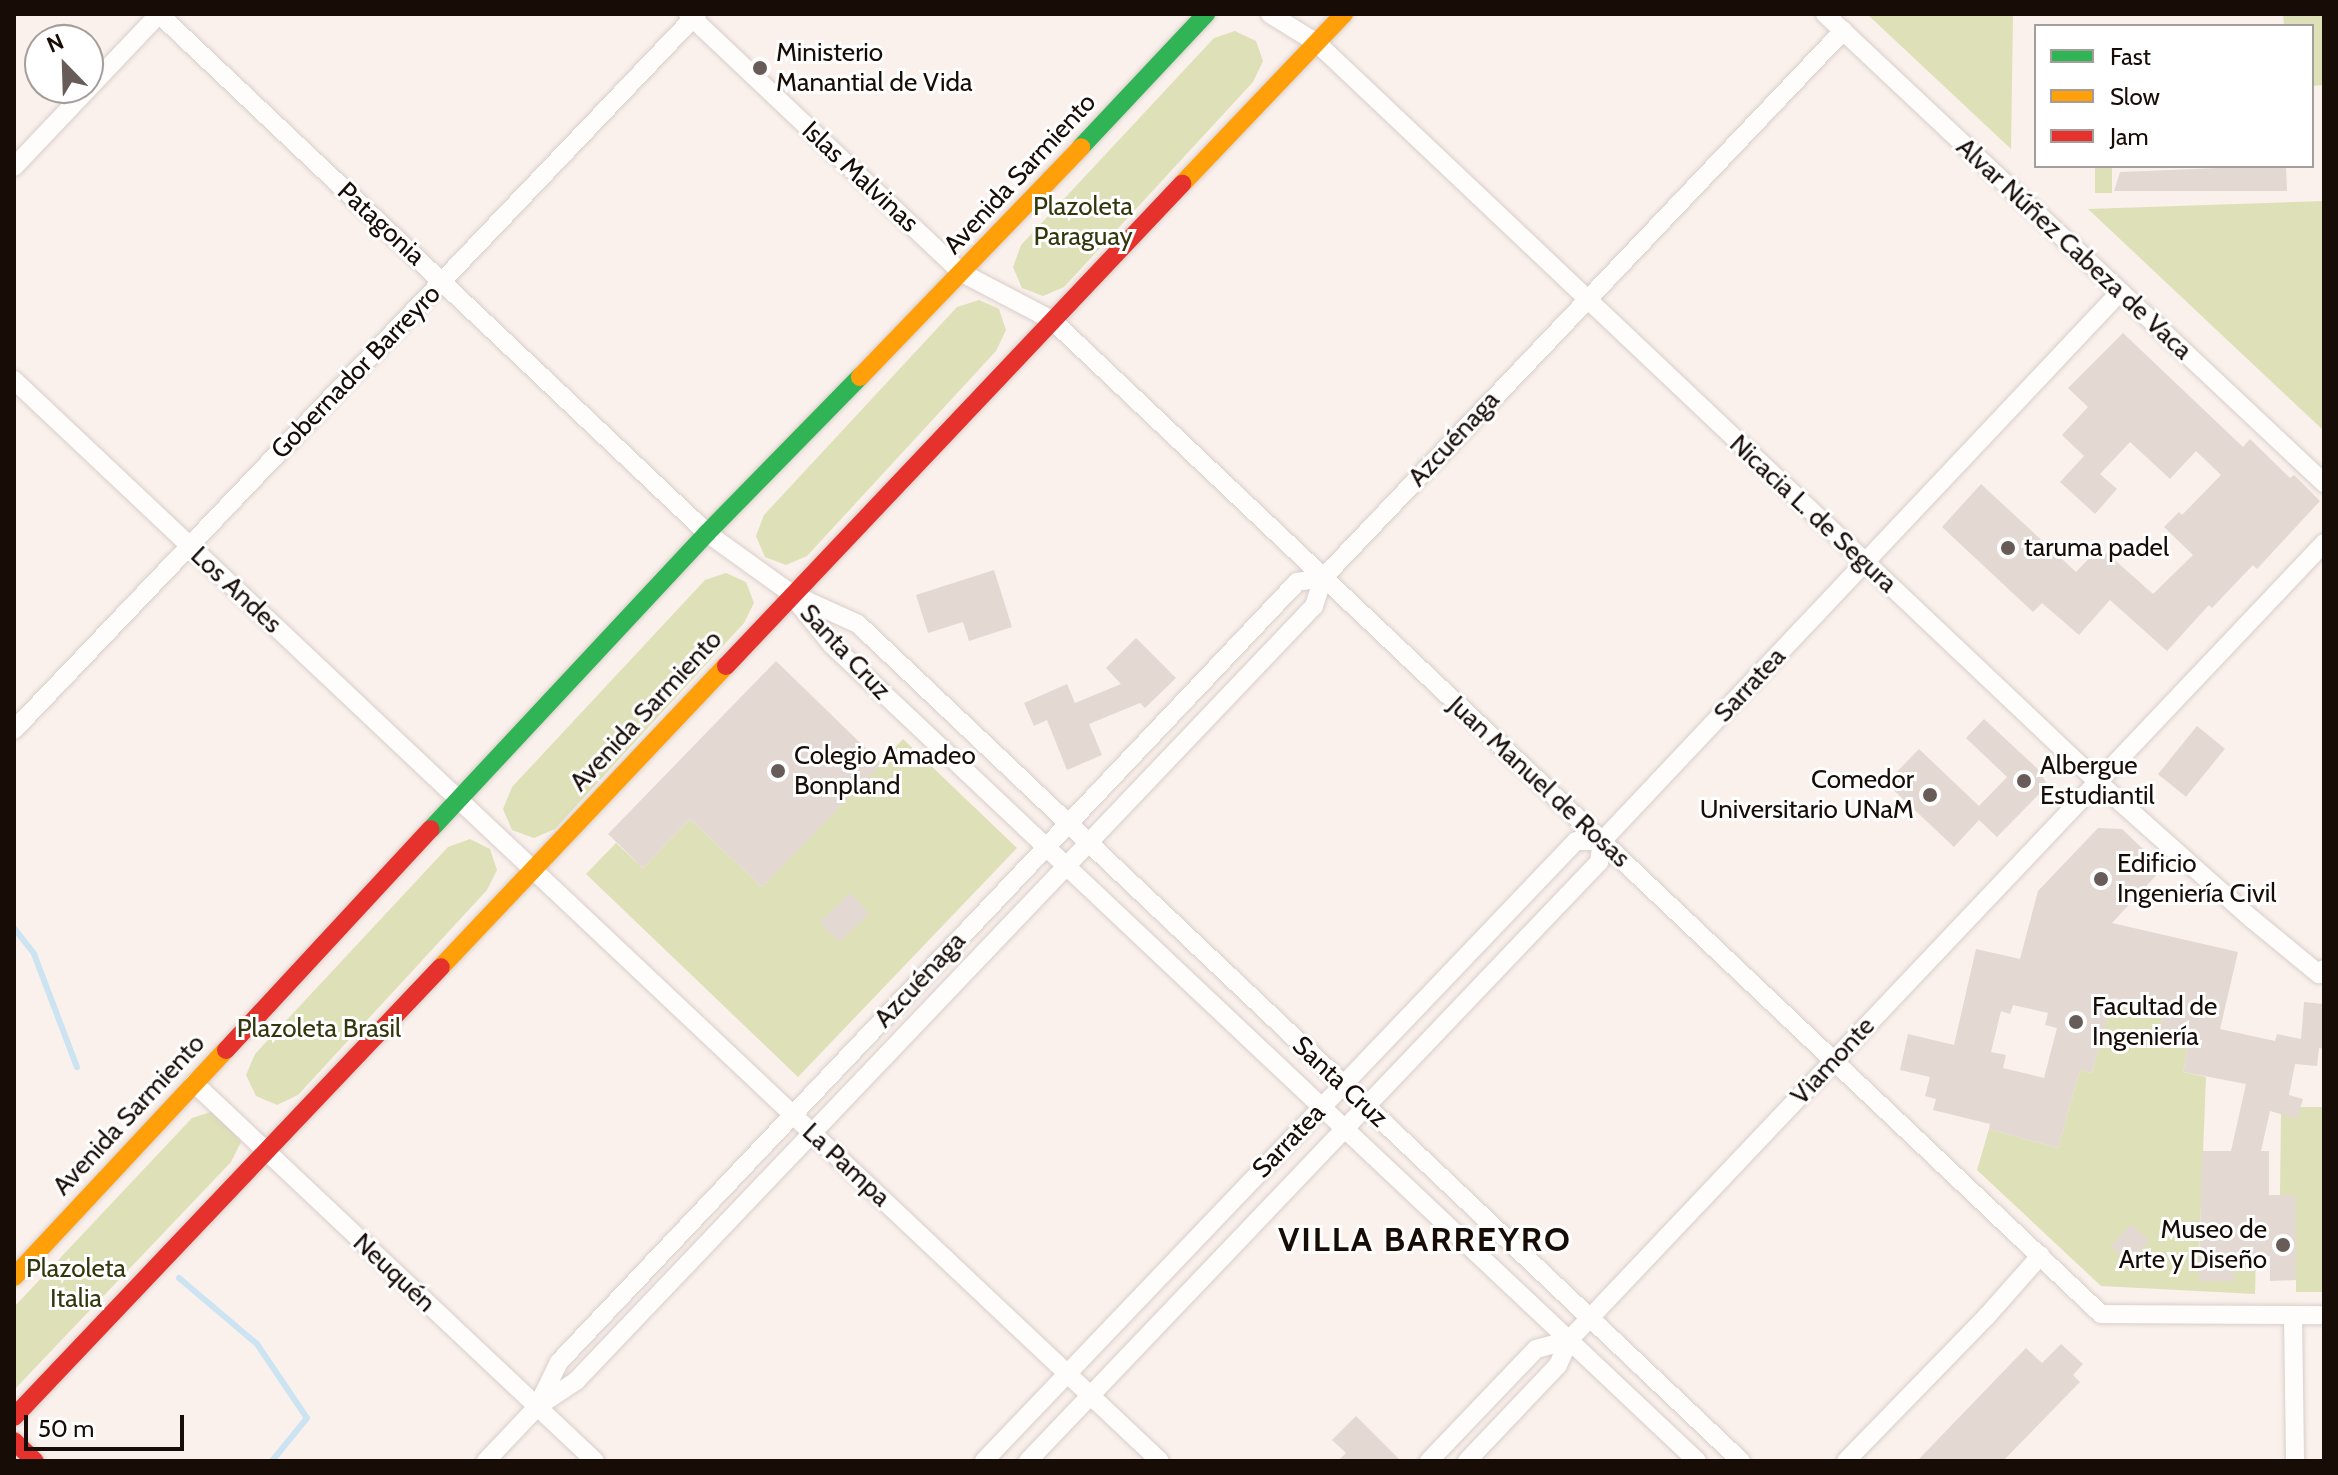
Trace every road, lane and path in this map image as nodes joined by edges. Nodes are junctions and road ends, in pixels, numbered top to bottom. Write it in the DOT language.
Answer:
graph roads {
  1 [pos="159,14"];
  2 [pos="1206,14"];
  3 [pos="1270,14"];
  4 [pos="1344,14"];
  5 [pos="1825,14"];
  6 [pos="693,15"];
  7 [pos="1843,31"];
  8 [pos="1317,43"];
  9 [pos="14,167"];
  10 [pos="962,273"];
  11 [pos="441,282"];
  12 [pos="2120,292"];
  13 [pos="1586,300"];
  14 [pos="1052,320"];
  15 [pos="14,380"];
  16 [pos="2324,483"];
  17 [pos="707,533"];
  18 [pos="2324,543"];
  19 [pos="190,546"];
  20 [pos="1865,563"];
  21 [pos="1323,578"];
  22 [pos="792,594"];
  23 [pos="14,730"];
  24 [pos="2098,782"];
  25 [pos="458,801"];
  26 [pos="1068,824"];
  27 [pos="1602,841"];
  28 [pos="1089,843"];
  29 [pos="1046,847"];
  30 [pos="1067,866"];
  31 [pos="531,870"];
  32 [pos="2322,972"];
  33 [pos="1834,1060"];
  34 [pos="194,1083"];
  35 [pos="1343,1084"];
  36 [pos="1366,1106"];
  37 [pos="1322,1107"];
  38 [pos="793,1115"];
  39 [pos="1345,1128"];
  40 [pos="812,1133"];
  41 [pos="264,1152"];
  42 [pos="2041,1255"];
  43 [pos="14,1277"];
  44 [pos="2293,1315"];
  45 [pos="2324,1315"];
  46 [pos="1590,1318"];
  47 [pos="1569,1340"];
  48 [pos="1068,1374"];
  49 [pos="1090,1395"];
  50 [pos="537,1407"];
  51 [pos="14,1417"];
  52 [pos="14,1441"];
  53 [pos="35,1461"];
  54 [pos="486,1461"];
  55 [pos="595,1461"];
  56 [pos="984,1461"];
  57 [pos="1028,1461"];
  58 [pos="1160,1461"];
  59 [pos="1429,1461"];
  60 [pos="1467,1461"];
  61 [pos="1697,1461"];
  62 [pos="1741,1461"];
  63 [pos="1846,1461"];
  64 [pos="2295,1461"];
  1 -- 9 [label="street"];
  1 -- 11 [label="street, Patagonia"];
  2 -- 10 [label="main road, Avenida Sarmiento"];
  3 -- 8 [label="street, Nicacia L. de Segura"];
  4 -- 8 [label="main road, Avenida Sarmiento"];
  5 -- 7 [label="street, Alvar Núñez Cabeza de Vaca"];
  6 -- 10 [label="street, Islas Malvinas"];
  6 -- 11 [label="street, Gobernador Barreyro"];
  7 -- 12 [label="street, Alvar Núñez Cabeza de Vaca"];
  7 -- 13 [label="street, Azcuénaga"];
  8 -- 13 [label="street, Nicacia L. de Segura"];
  8 -- 14 [label="main road, Avenida Sarmiento"];
  10 -- 14 [label="street, Juan Manuel de Rosas"];
  10 -- 17 [label="main road, Avenida Sarmiento"];
  11 -- 17 [label="street, Patagonia"];
  11 -- 19 [label="street, Gobernador Barreyro"];
  12 -- 16 [label="street, Alvar Núñez Cabeza de Vaca"];
  12 -- 20 [label="street, Sarratea"];
  13 -- 20 [label="street, Nicacia L. de Segura"];
  13 -- 21 [label="street, Azcuénaga"];
  14 -- 21 [label="street, Juan Manuel de Rosas"];
  14 -- 22 [label="main road, Avenida Sarmiento"];
  15 -- 19 [label="street, Los Andes"];
  17 -- 22 [label="street, Patagonia"];
  17 -- 25 [label="main road, Avenida Sarmiento"];
  18 -- 24 [label="street, Viamonte"];
  19 -- 23 [label="street, Gobernador Barreyro"];
  19 -- 25 [label="street, Los Andes"];
  20 -- 24 [label="street, Nicacia L. de Segura"];
  20 -- 27 [label="street, Sarratea"];
  21 -- 26 [label="street, Azcuénaga"];
  21 -- 27 [label="street, Juan Manuel de Rosas"];
  21 -- 28 [label="street, Azcuénaga"];
  22 -- 26 [label="street, Santa Cruz"];
  22 -- 29 [label="street, Santa Cruz"];
  22 -- 31 [label="main road, Avenida Sarmiento"];
  24 -- 32 [label="street, Nicacia L. de Segura"];
  24 -- 33 [label="street, Viamonte"];
  25 -- 31 [label="street, Los Andes"];
  25 -- 34 [label="main road, Avenida Sarmiento"];
  26 -- 28 [label="street, Santa Cruz"];
  26 -- 29 [label="street, Azcuénaga"];
  27 -- 33 [label="street, Juan Manuel de Rosas"];
  27 -- 35 [label="street, Sarratea"];
  27 -- 36 [label="street, Sarratea"];
  28 -- 30 [label="street, Azcuénaga"];
  28 -- 35 [label="street, Santa Cruz"];
  29 -- 30 [label="street, Santa Cruz"];
  29 -- 38 [label="street, Azcuénaga"];
  30 -- 37 [label="street, Santa Cruz"];
  30 -- 40 [label="street, Azcuénaga"];
  31 -- 38 [label="street, La Pampa"];
  31 -- 41 [label="main road, Avenida Sarmiento"];
  33 -- 42 [label="street, Juan Manuel de Rosas"];
  33 -- 46 [label="street, Viamonte"];
  34 -- 41 [label="street, Neuquén"];
  34 -- 43 [label="main road, Avenida Sarmiento"];
  35 -- 36 [label="street, Santa Cruz"];
  35 -- 37 [label="street, Sarratea"];
  36 -- 39 [label="street, Sarratea"];
  36 -- 46 [label="street, Santa Cruz"];
  37 -- 39 [label="street, Santa Cruz"];
  37 -- 48 [label="street, Sarratea"];
  38 -- 40 [label="street, La Pampa"];
  38 -- 50 [label="street, Azcuénaga"];
  39 -- 47 [label="street, Santa Cruz"];
  39 -- 49 [label="street, Sarratea"];
  40 -- 48 [label="street, La Pampa"];
  40 -- 50 [label="street, Azcuénaga"];
  41 -- 50 [label="street, Neuquén"];
  41 -- 51 [label="main road, Avenida Sarmiento"];
  42 -- 44 [label="street, Juan Manuel de Rosas"];
  42 -- 63 [label="street"];
  44 -- 45 [label="street"];
  44 -- 64 [label="street"];
  46 -- 47 [label="street, Viamonte"];
  46 -- 62 [label="street, Santa Cruz"];
  47 -- 59 [label="street, Viamonte"];
  47 -- 60 [label="street, Viamonte"];
  47 -- 61 [label="street, Santa Cruz"];
  48 -- 49 [label="street, La Pampa"];
  48 -- 56 [label="street, Sarratea"];
  49 -- 57 [label="street, Sarratea"];
  49 -- 58 [label="street, La Pampa"];
  50 -- 54 [label="street, Azcuénaga"];
  50 -- 55 [label="street, Neuquén"];
  52 -- 53 [label="main road"];
}
